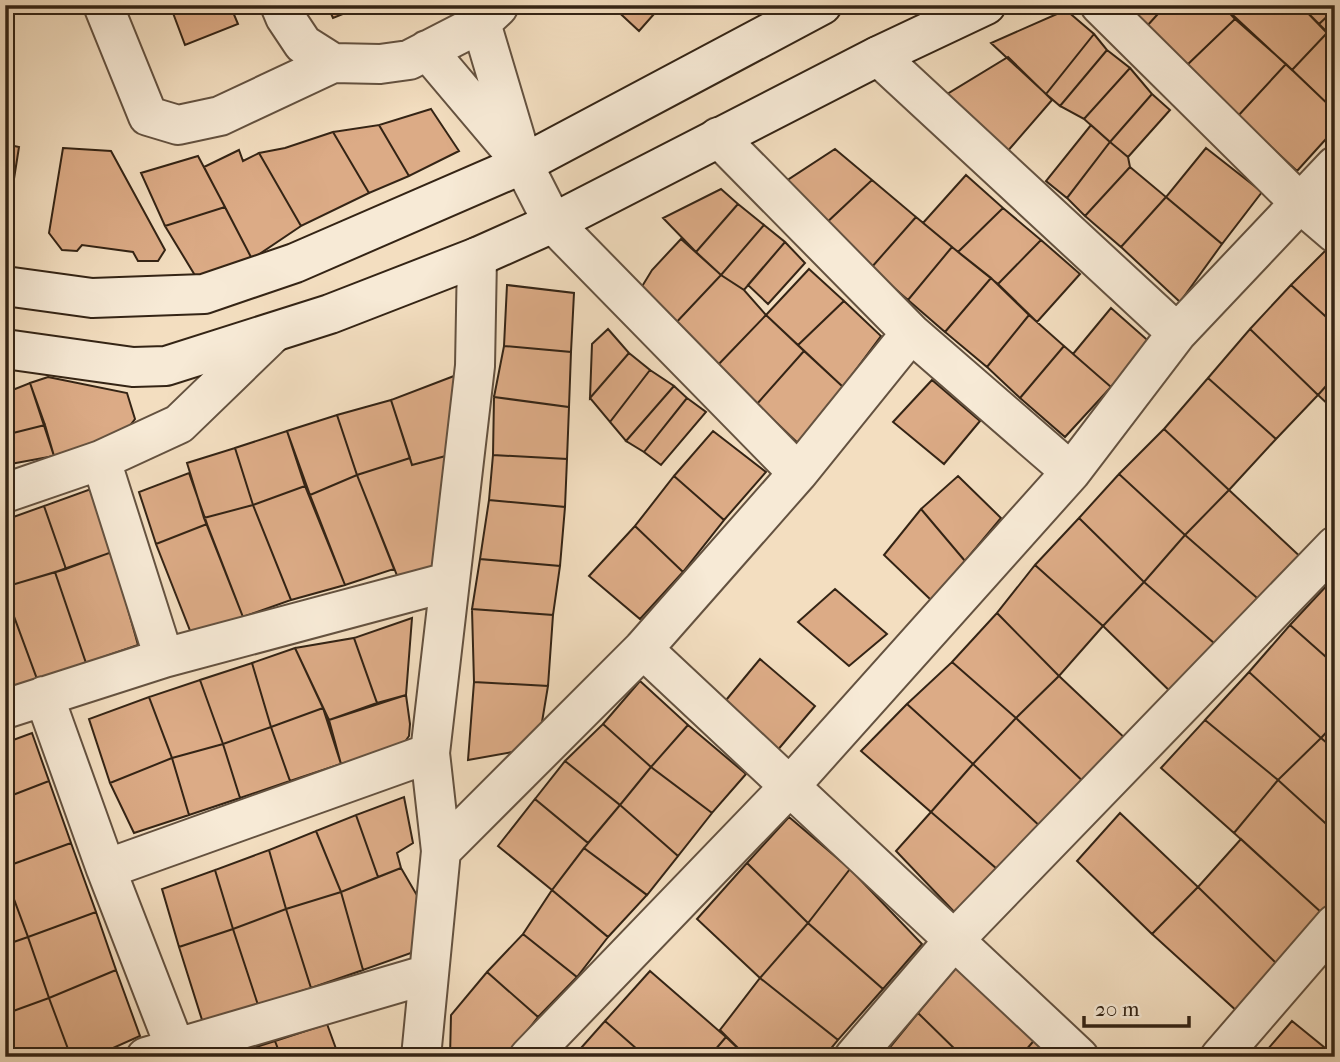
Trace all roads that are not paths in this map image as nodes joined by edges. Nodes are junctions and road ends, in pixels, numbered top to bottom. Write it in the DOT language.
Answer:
graph roads {
  1 [pos="103,5"];
  2 [pos="280,5"];
  3 [pos="822,5"];
  4 [pos="986,5"];
  5 [pos="1100,5"];
  6 [pos="490,14"];
  7 [pos="427,50"];
  8 [pos="878,56"];
  9 [pos="332,63"];
  10 [pos="718,137"];
  11 [pos="523,164"];
  12 [pos="1335,166"];
  13 [pos="1300,203"];
  14 [pos="553,223"];
  15 [pos="1335,233"];
  16 [pos="477,257"];
  17 [pos="5,286"];
  18 [pos="273,333"];
  19 [pos="911,333"];
  20 [pos="1177,333"];
  21 [pos="5,349"];
  22 [pos="101,460"];
  23 [pos="1071,472"];
  24 [pos="798,473"];
  25 [pos="5,493"];
  26 [pos="1335,546"];
  27 [pos="449,582"];
  28 [pos="643,649"];
  29 [pos="164,658"];
  30 [pos="44,696"];
  31 [pos="5,709"];
  32 [pos="430,753"];
  33 [pos="789,787"];
  34 [pos="441,851"];
  35 [pos="106,869"];
  36 [pos="1335,923"];
  37 [pos="955,939"];
  38 [pos="429,974"];
  39 [pos="161,1052"];
  40 [pos="421,1057"];
  41 [pos="529,1057"];
  42 [pos="854,1057"];
  43 [pos="1079,1057"];
  44 [pos="1220,1057"];
  1 -- 9 [label="street"];
  2 -- 9 [label="street"];
  3 -- 11 [label="street"];
  4 -- 8 [label="street"];
  5 -- 13 [label="street"];
  6 -- 7 [label="street"];
  6 -- 11 [label="street"];
  7 -- 9 [label="street"];
  7 -- 11 [label="street"];
  8 -- 10 [label="street"];
  8 -- 20 [label="street"];
  10 -- 14 [label="street"];
  10 -- 19 [label="street"];
  11 -- 14 [label="street"];
  11 -- 17 [label="street"];
  12 -- 13 [label="street"];
  13 -- 15 [label="street"];
  13 -- 20 [label="street"];
  14 -- 16 [label="street"];
  14 -- 24 [label="street"];
  16 -- 18 [label="street"];
  16 -- 27 [label="street"];
  18 -- 21 [label="street"];
  18 -- 22 [label="street"];
  19 -- 23 [label="street"];
  19 -- 24 [label="street"];
  20 -- 23 [label="street"];
  22 -- 25 [label="street"];
  22 -- 29 [label="street"];
  23 -- 33 [label="street"];
  24 -- 28 [label="street"];
  26 -- 37 [label="street"];
  27 -- 29 [label="street"];
  27 -- 32 [label="street"];
  28 -- 33 [label="street"];
  28 -- 34 [label="street"];
  29 -- 30 [label="street"];
  30 -- 31 [label="street"];
  30 -- 35 [label="street"];
  32 -- 34 [label="street"];
  32 -- 35 [label="street"];
  33 -- 37 [label="street"];
  33 -- 41 [label="street"];
  34 -- 38 [label="street"];
  35 -- 39 [label="street"];
  36 -- 44 [label="street"];
  37 -- 42 [label="street"];
  37 -- 43 [label="street"];
  38 -- 39 [label="street"];
  38 -- 40 [label="street"];
}
